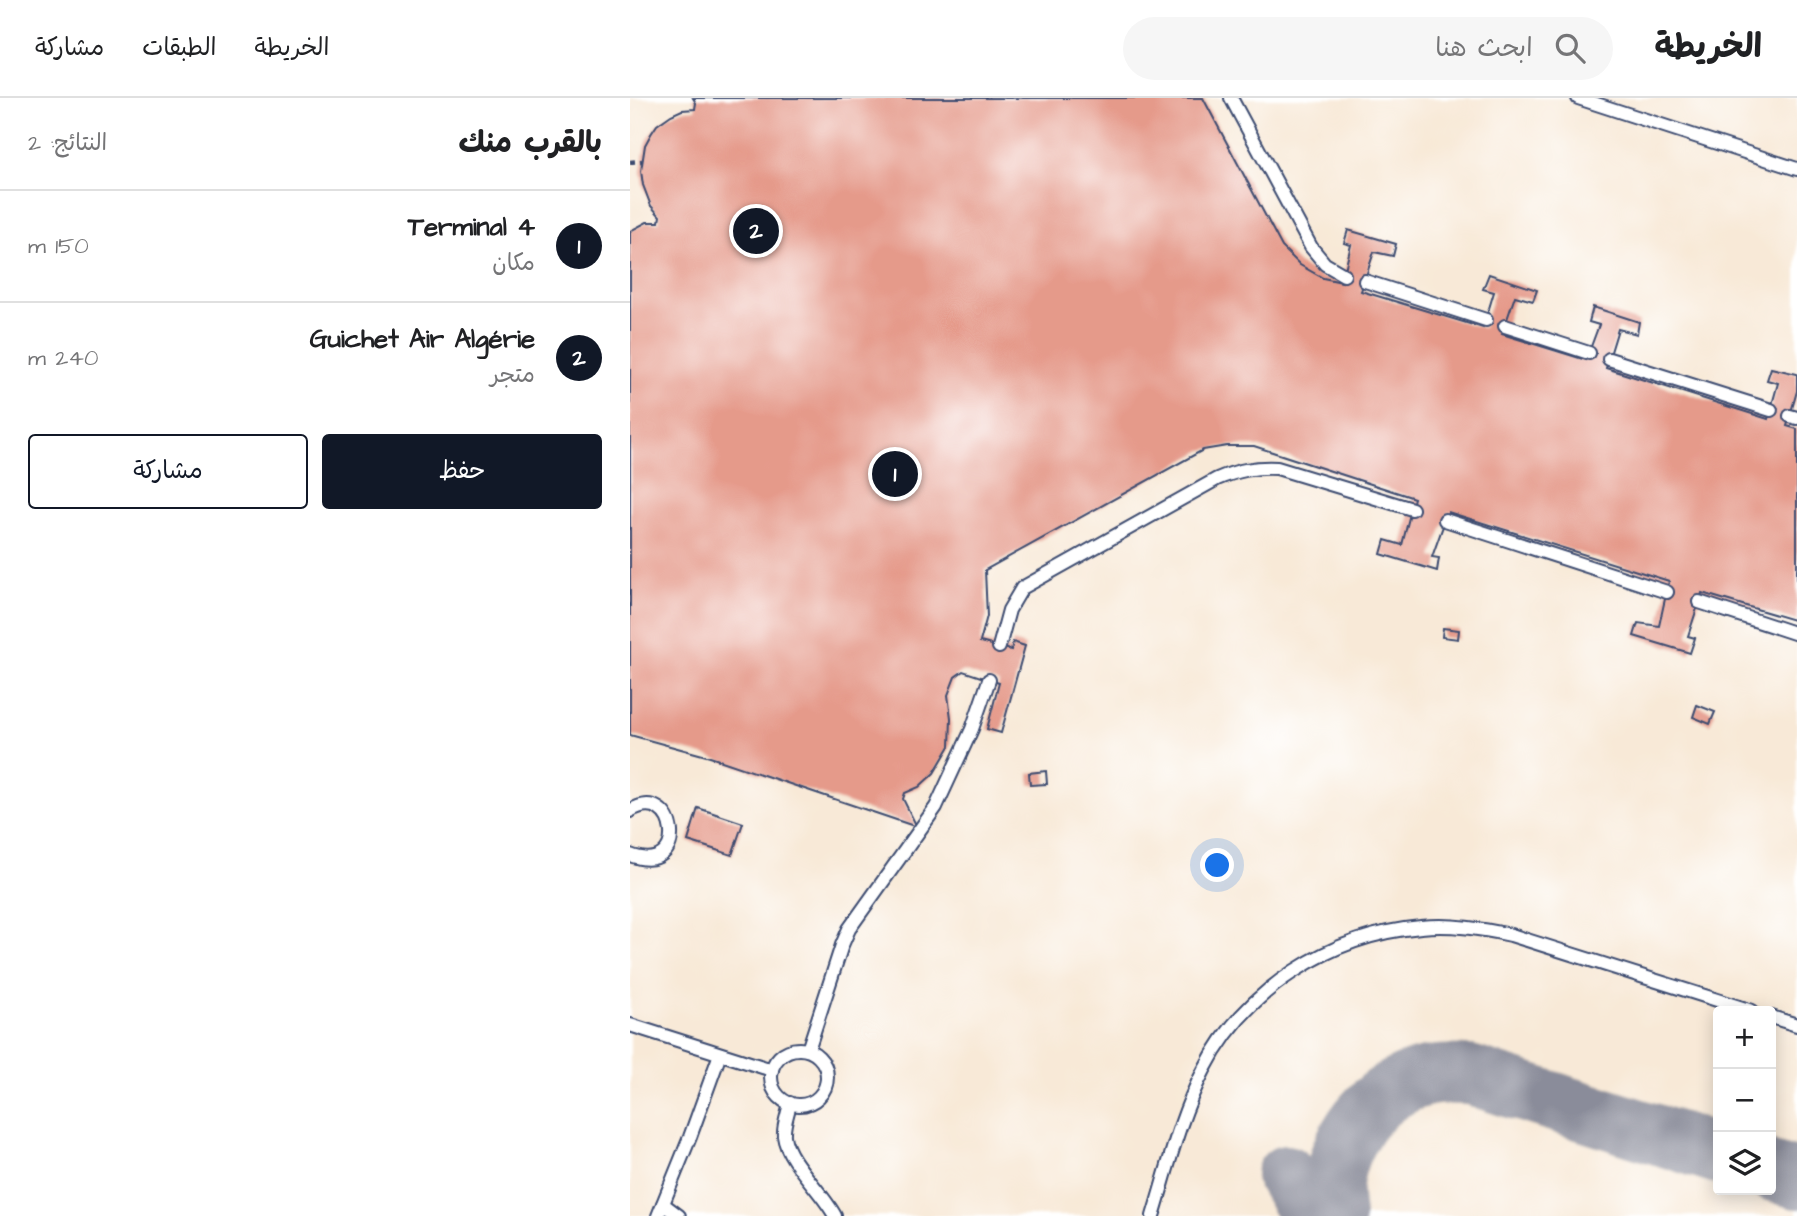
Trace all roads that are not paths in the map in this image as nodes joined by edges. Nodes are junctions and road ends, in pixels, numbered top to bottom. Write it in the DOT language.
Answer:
graph roads {
  1 [pos="1230,98"];
  2 [pos="1578,98"];
  3 [pos="1797,169"];
  4 [pos="1344,275"];
  5 [pos="1365,281"];
  6 [pos="1486,320"];
  7 [pos="1505,326"];
  8 [pos="1589,353"];
  9 [pos="1609,359"];
  10 [pos="1771,410"];
  11 [pos="1412,509"];
  12 [pos="1445,520"];
  13 [pos="1667,592"];
  14 [pos="1699,602"];
  15 [pos="1797,634"];
  16 [pos="999,647"];
  17 [pos="989,680"];
  18 [pos="630,811"];
  19 [pos="633,860"];
  20 [pos="1736,1006"];
  21 [pos="1776,1019"];
  22 [pos="630,1025"];
  23 [pos="1797,1026"];
  24 [pos="808,1050"];
  25 [pos="720,1054"];
  26 [pos="772,1070"];
  27 [pos="790,1103"];
  28 [pos="661,1210"];
  29 [pos="679,1216"];
  30 [pos="835,1216"];
  31 [pos="1153,1216"];
  1 -- 4 [label="lane"];
  2 -- 3 [label="lane"];
  5 -- 6 [label="lane"];
  7 -- 8 [label="lane"];
  9 -- 10 [label="lane"];
  11 -- 16 [label="lane"];
  12 -- 13 [label="lane"];
  14 -- 15 [label="lane"];
  17 -- 24 [label="lane"];
  18 -- 19 [label="lane"];
  20 -- 31 [label="lane"];
  21 -- 23 [label="lane"];
  22 -- 25 [label="lane"];
  24 -- 26 [label="lane"];
  24 -- 27 [label="lane"];
  25 -- 26 [label="lane"];
  25 -- 28 [label="lane"];
  26 -- 27 [label="lane"];
  27 -- 30 [label="lane"];
  28 -- 29 [label="lane"];
}
